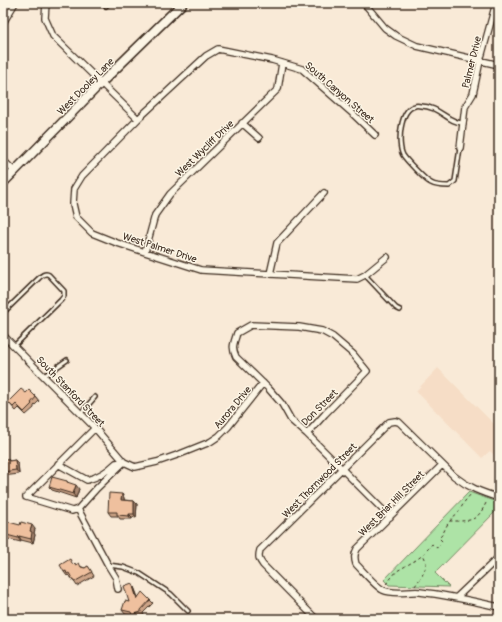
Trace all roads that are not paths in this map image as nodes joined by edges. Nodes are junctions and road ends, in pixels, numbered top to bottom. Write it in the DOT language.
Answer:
graph roads {
  1 [pos="15,3"];
  2 [pos="46,3"];
  3 [pos="109,3"];
  4 [pos="183,3"];
  5 [pos="364,3"];
  6 [pos="496,3"];
  7 [pos="106,6"];
  8 [pos="3,23"];
  9 [pos="480,61"];
  10 [pos="282,63"];
  11 [pos="499,65"];
  12 [pos="101,83"];
  13 [pos="138,119"];
  14 [pos="242,123"];
  15 [pos="463,123"];
  16 [pos="375,135"];
  17 [pos="259,138"];
  18 [pos="460,148"];
  19 [pos="3,160"];
  20 [pos="15,172"];
  21 [pos="5,179"];
  22 [pos="324,193"];
  23 [pos="145,252"];
  24 [pos="387,257"];
  25 [pos="270,274"];
  26 [pos="365,275"];
  27 [pos="400,310"];
  28 [pos="3,313"];
  29 [pos="290,327"];
  30 [pos="3,335"];
  31 [pos="14,346"];
  32 [pos="67,360"];
  33 [pos="44,376"];
  34 [pos="263,383"];
  35 [pos="95,397"];
  36 [pos="80,413"];
  37 [pos="95,428"];
  38 [pos="307,434"];
  39 [pos="124,462"];
  40 [pos="58,464"];
  41 [pos="442,464"];
  42 [pos="342,470"];
  43 [pos="499,498"];
  44 [pos="78,509"];
  45 [pos="390,517"];
  46 [pos="499,557"];
  47 [pos="108,565"];
  48 [pos="118,589"];
  49 [pos="457,597"];
  50 [pos="499,606"];
  51 [pos="188,611"];
  52 [pos="316,619"];
  1 -- 8 [label="street"];
  2 -- 12 [label="street"];
  3 -- 7 [label="lane"];
  4 -- 12 [label="street, West Dooley Lane"];
  5 -- 9 [label="street"];
  6 -- 9 [label="street, Palmer Drive"];
  9 -- 11 [label="street"];
  9 -- 15 [label="street, Palmer Drive"];
  10 -- 13 [label="street, South Canyon Street"];
  10 -- 14 [label="street, West Wycliff Drive"];
  10 -- 16 [label="street, South Canyon Street"];
  12 -- 13 [label="street"];
  12 -- 20 [label="street, West Dooley Lane"];
  13 -- 23 [label="street, West Palmer Drive"];
  14 -- 17 [label="street"];
  14 -- 23 [label="street, West Wycliff Drive"];
  15 -- 18 [label="street, Palmer Drive"];
  15 -- 18 [label="lane"];
  19 -- 20 [label="street"];
  20 -- 21 [label="street, West Dooley Lane"];
  22 -- 25 [label="street"];
  23 -- 25 [label="street, West Palmer Drive"];
  24 -- 26 [label="street, West Palmer Drive"];
  25 -- 26 [label="street, West Palmer Drive"];
  26 -- 27 [label="lane"];
  28 -- 31 [label="lane"];
  29 -- 34 [label="street, Aurora Drive"];
  29 -- 38 [label="street, Don Street"];
  30 -- 31 [label="street, South Stanford Street"];
  31 -- 33 [label="street, South Stanford Street"];
  32 -- 33 [label="lane"];
  33 -- 36 [label="street, South Stanford Street"];
  34 -- 38 [label="street, Don Street"];
  34 -- 39 [label="street, Aurora Drive"];
  35 -- 36 [label="lane"];
  36 -- 37 [label="street, South Stanford Street"];
  37 -- 39 [label="street, South Stanford Street"];
  37 -- 40 [label="street"];
  38 -- 42 [label="street"];
  39 -- 40 [label="street"];
  39 -- 44 [label="street"];
  40 -- 44 [label="street"];
  41 -- 42 [label="street, West Thornwood Street"];
  41 -- 43 [label="street"];
  41 -- 45 [label="street, West Briar Hill Street"];
  42 -- 45 [label="street"];
  42 -- 52 [label="street, West Thornwood Street"];
  44 -- 47 [label="street"];
  45 -- 49 [label="street, West Briar Hill Street"];
  46 -- 49 [label="street"];
  47 -- 48 [label="street"];
  47 -- 51 [label="lane"];
  49 -- 50 [label="street"];
}
